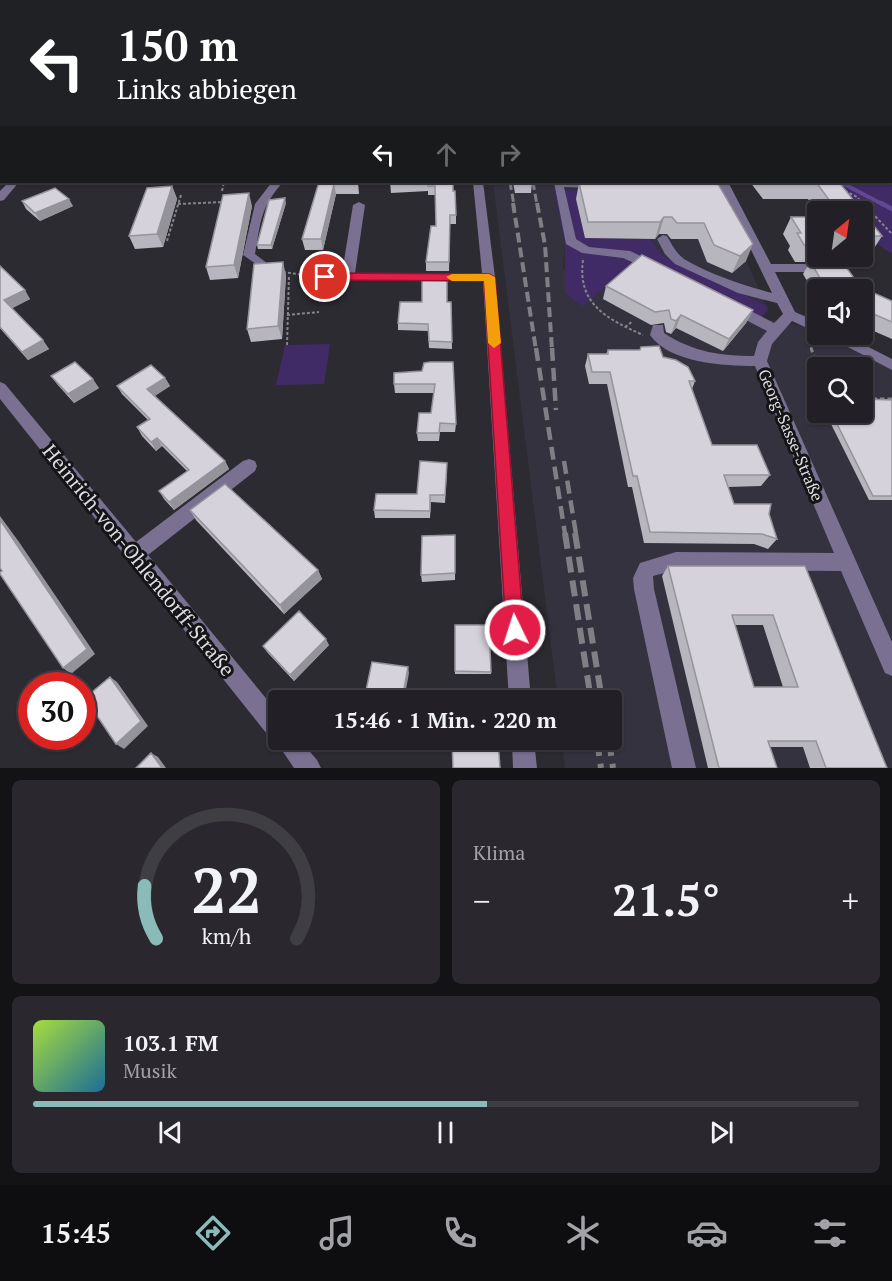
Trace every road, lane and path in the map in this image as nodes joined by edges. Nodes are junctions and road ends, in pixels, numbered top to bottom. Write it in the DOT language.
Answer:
graph roads {
  1 [pos="13,183"];
  2 [pos="224,183"];
  3 [pos="277,183"];
  4 [pos="478,183"];
  5 [pos="570,183"];
  6 [pos="724,183"];
  7 [pos="610,186"];
  8 [pos="840,189"];
  9 [pos="222,191"];
  10 [pos="181,195"];
  11 [pos="0,198"];
  12 [pos="232,202"];
  13 [pos="178,204"];
  14 [pos="359,205"];
  15 [pos="892,234"];
  16 [pos="663,239"];
  17 [pos="167,241"];
  18 [pos="586,250"];
  19 [pos="262,264"];
  20 [pos="766,268"];
  21 [pos="838,268"];
  22 [pos="666,273"];
  23 [pos="289,275"];
  24 [pos="325,277"];
  25 [pos="348,277"];
  26 [pos="489,277"];
  27 [pos="726,304"];
  28 [pos="787,308"];
  29 [pos="319,312"];
  30 [pos="287,315"];
  31 [pos="633,321"];
  32 [pos="807,321"];
  33 [pos="625,327"];
  34 [pos="776,330"];
  35 [pos="662,335"];
  36 [pos="287,345"];
  37 [pos="852,345"];
  38 [pos="812,357"];
  39 [pos="760,361"];
  40 [pos="892,365"];
  41 [pos="0,388"];
  42 [pos="892,399"];
  43 [pos="873,400"];
  44 [pos="249,466"];
  45 [pos="134,555"];
  46 [pos="847,562"];
  47 [pos="892,666"];
  48 [pos="519,690"];
  49 [pos="268,718"];
  50 [pos="294,750"];
  51 [pos="524,750"];
  52 [pos="309,768"];
  53 [pos="525,768"];
  54 [pos="684,768"];
  1 -- 11 [label="street"];
  2 -- 9 [label="path"];
  3 -- 19 [label="street"];
  4 -- 26 [label="street"];
  5 -- 7 [label="street"];
  5 -- 18 [label="street"];
  6 -- 20 [label="street"];
  8 -- 15 [label="path"];
  10 -- 13 [label="path"];
  12 -- 13 [label="path"];
  13 -- 17 [label="path"];
  14 -- 25 [label="street"];
  16 -- 28 [label="street"];
  18 -- 22 [label="street"];
  18 -- 33 [label="path"];
  19 -- 23 [label="path"];
  20 -- 21 [label="street"];
  20 -- 28 [label="street"];
  23 -- 24 [label="path"];
  23 -- 30 [label="path"];
  24 -- 25 [label="street"];
  25 -- 26 [label="street"];
  26 -- 48 [label="street"];
  27 -- 34 [label="street"];
  28 -- 32 [label="street"];
  28 -- 34 [label="street, Georg-Sasse-Straße"];
  28 -- 38 [label="path"];
  29 -- 30 [label="path"];
  30 -- 36 [label="path"];
  31 -- 33 [label="path"];
  33 -- 35 [label="path"];
  34 -- 39 [label="street, Georg-Sasse-Straße"];
  35 -- 39 [label="street"];
  37 -- 40 [label="street"];
  39 -- 46 [label="street, Georg-Sasse-Straße"];
  41 -- 45 [label="street, Heinrich-von-Ohlendorff-Straße"];
  42 -- 43 [label="path"];
  44 -- 45 [label="street"];
  45 -- 49 [label="street, Heinrich-von-Ohlendorff-Straße"];
  46 -- 47 [label="street, Georg-Sasse-Straße"];
  46 -- 54 [label="street"];
  50 -- 52 [label="street"];
  51 -- 53 [label="street"];
}
